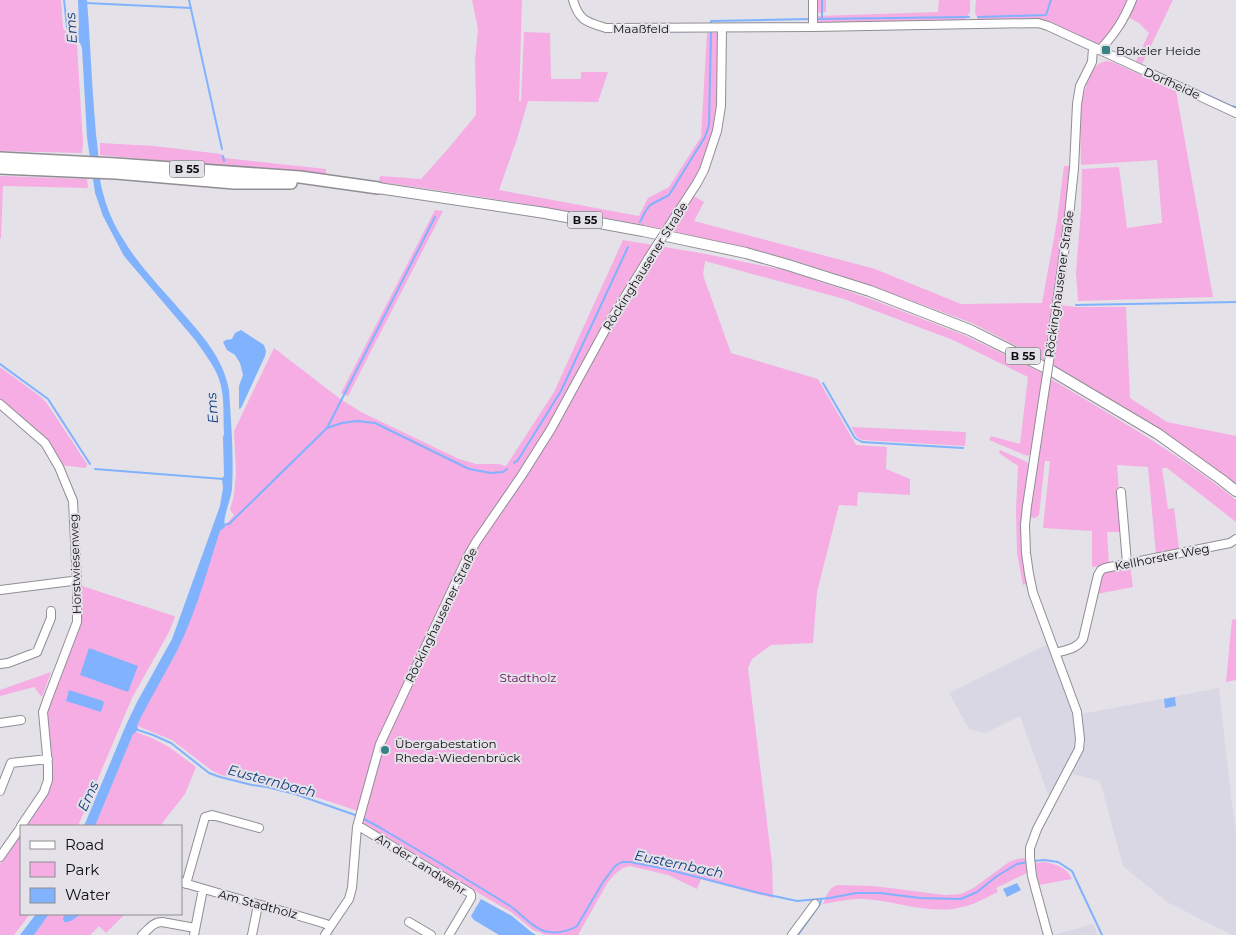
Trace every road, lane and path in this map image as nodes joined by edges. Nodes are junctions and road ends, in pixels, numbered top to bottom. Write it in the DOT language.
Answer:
graph roads {
  1 [pos="573,0"];
  2 [pos="813,0"];
  3 [pos="1132,0"];
  4 [pos="813,27"];
  5 [pos="722,28"];
  6 [pos="1097,49"];
  7 [pos="1108,55"];
  8 [pos="1092,62"];
  9 [pos="1236,113"];
  10 [pos="0,158"];
  11 [pos="71,166"];
  12 [pos="0,168"];
  13 [pos="378,188"];
  14 [pos="0,404"];
  15 [pos="1236,491"];
  16 [pos="1121,492"];
  17 [pos="1236,539"];
  18 [pos="1127,563"];
  19 [pos="77,582"];
  20 [pos="0,590"];
  21 [pos="51,611"];
  22 [pos="1055,654"];
  23 [pos="0,664"];
  24 [pos="21,720"];
  25 [pos="0,722"];
  26 [pos="48,759"];
  27 [pos="0,790"];
  28 [pos="357,824"];
  29 [pos="22,825"];
  30 [pos="20,827"];
  31 [pos="259,828"];
  32 [pos="0,857"];
  33 [pos="184,883"];
  34 [pos="203,889"];
  35 [pos="815,904"];
  36 [pos="258,905"];
  37 [pos="409,922"];
  38 [pos="330,927"];
  39 [pos="194,931"];
  40 [pos="142,935"];
  41 [pos="252,935"];
  42 [pos="325,935"];
  43 [pos="431,935"];
  44 [pos="448,935"];
  45 [pos="792,935"];
  46 [pos="1048,935"];
  1 -- 5 [label="street, Maaßfeld"];
  2 -- 4 [label="street"];
  3 -- 6 [label="street"];
  4 -- 5 [label="street"];
  4 -- 6 [label="street"];
  5 -- 28 [label="street, Röckinghausener Straße, bridge"];
  6 -- 7 [label="street"];
  6 -- 8 [label="street, Röckinghausener Straße"];
  7 -- 8 [label="street"];
  7 -- 9 [label="street, Dorfheide"];
  8 -- 22 [label="street, Röckinghausener Straße, bridge"];
  10 -- 11 [label="highway, B 55"];
  11 -- 12 [label="highway, B 55"];
  11 -- 13 [label="highway, B 55"];
  13 -- 15 [label="main road, B 55"];
  14 -- 19 [label="street, Horstwiesenweg"];
  16 -- 18 [label="street"];
  17 -- 18 [label="street, Kellhorster Weg"];
  18 -- 22 [label="street, Kellhorster Weg"];
  19 -- 20 [label="street"];
  19 -- 26 [label="street, Horstwiesenweg"];
  21 -- 23 [label="street"];
  22 -- 46 [label="street, Röckinghausener Straße"];
  24 -- 25 [label="street"];
  26 -- 27 [label="street"];
  26 -- 29 [label="street, Horstwiesenweg"];
  28 -- 38 [label="street, Röckinghausener Straße"];
  28 -- 44 [label="street, An der Landwehr"];
  30 -- 32 [label="street, Horstwiesenweg"];
  31 -- 33 [label="street, Am Stadtholz"];
  33 -- 34 [label="street, Am Stadtholz"];
  34 -- 36 [label="street, Am Stadtholz"];
  34 -- 39 [label="street"];
  35 -- 45 [label="street"];
  36 -- 38 [label="street, Am Stadtholz"];
  36 -- 41 [label="street"];
  37 -- 43 [label="street"];
  38 -- 42 [label="street, Röckinghausener Straße"];
  39 -- 40 [label="street"];
}
